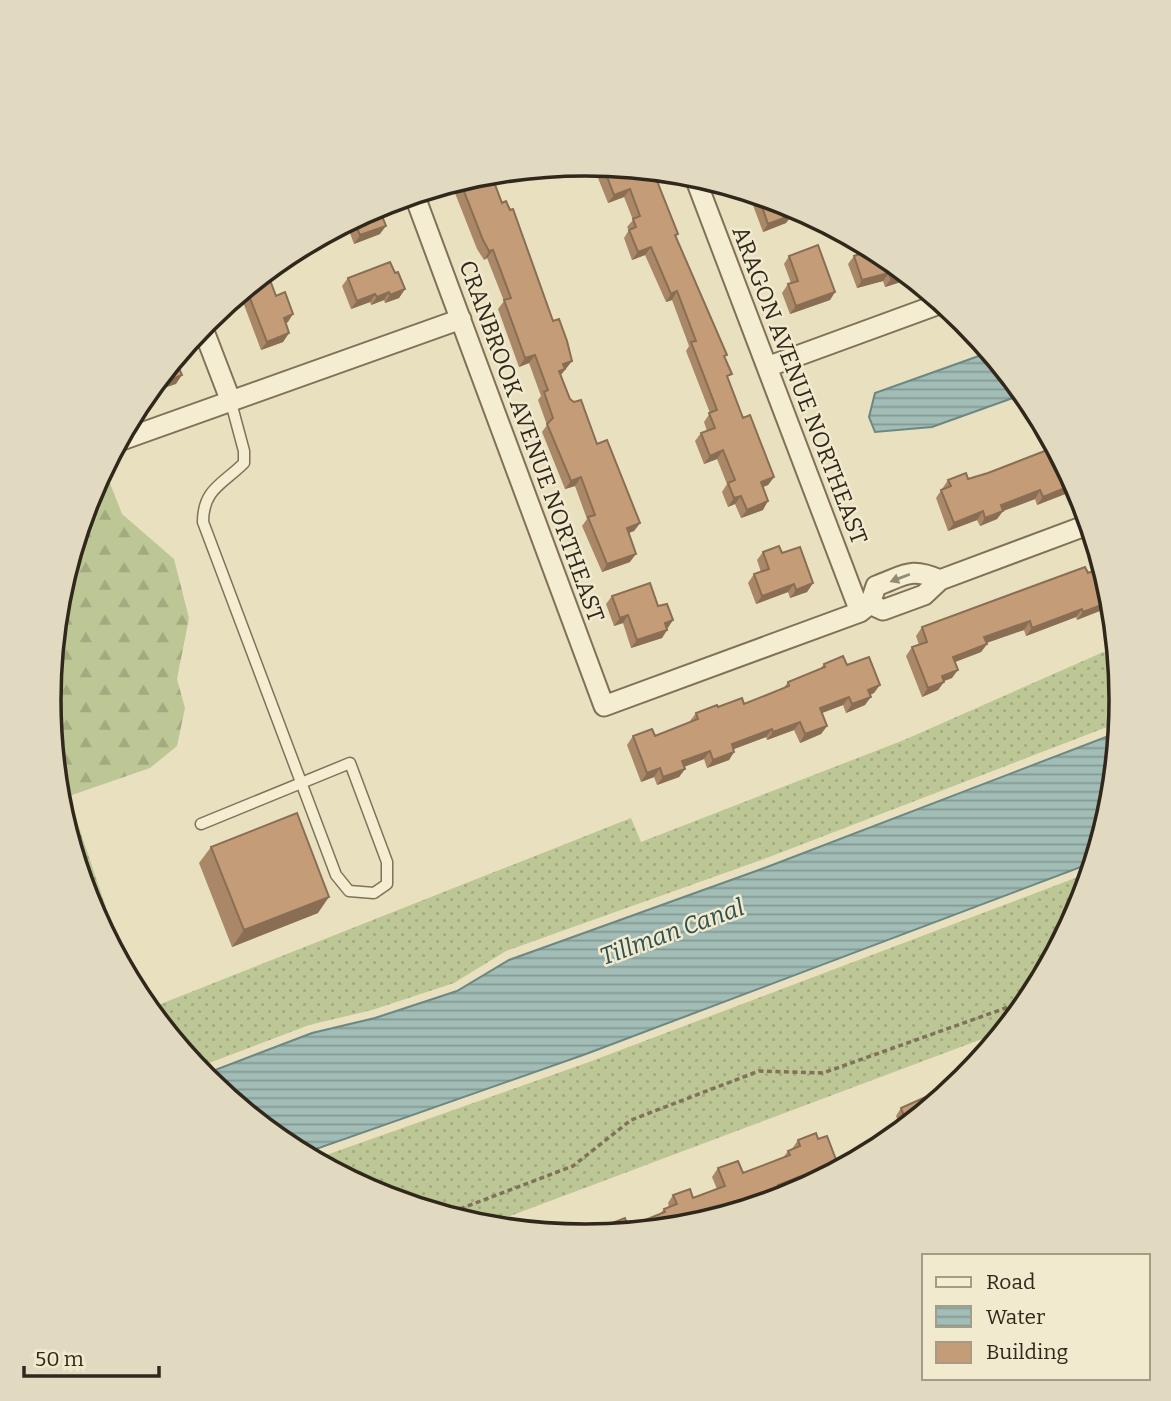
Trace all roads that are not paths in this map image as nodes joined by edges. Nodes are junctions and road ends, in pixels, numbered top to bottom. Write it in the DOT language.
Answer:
graph roads {
  1 [pos="699,189"];
  2 [pos="418,204"];
  3 [pos="932,307"];
  4 [pos="461,319"];
  5 [pos="207,339"];
  6 [pos="767,367"];
  7 [pos="230,399"];
  8 [pos="132,436"];
  9 [pos="1080,528"];
  10 [pos="865,608"];
  11 [pos="301,781"];
  12 [pos="201,824"];
  1 -- 6 [label="street, ARAGON AVENUE NORTHEAST"];
  2 -- 4 [label="street, CRANBROOK AVENUE NORTHEAST"];
  3 -- 6 [label="street"];
  4 -- 7 [label="street"];
  4 -- 10 [label="street, CRANBROOK AVENUE NORTHEAST"];
  5 -- 7 [label="street"];
  6 -- 10 [label="street, ARAGON AVENUE NORTHEAST"];
  7 -- 8 [label="street"];
  7 -- 11 [label="lane"];
  9 -- 10 [label="street"];
  11 -- 11 [label="lane"];
  11 -- 12 [label="lane"];
}
